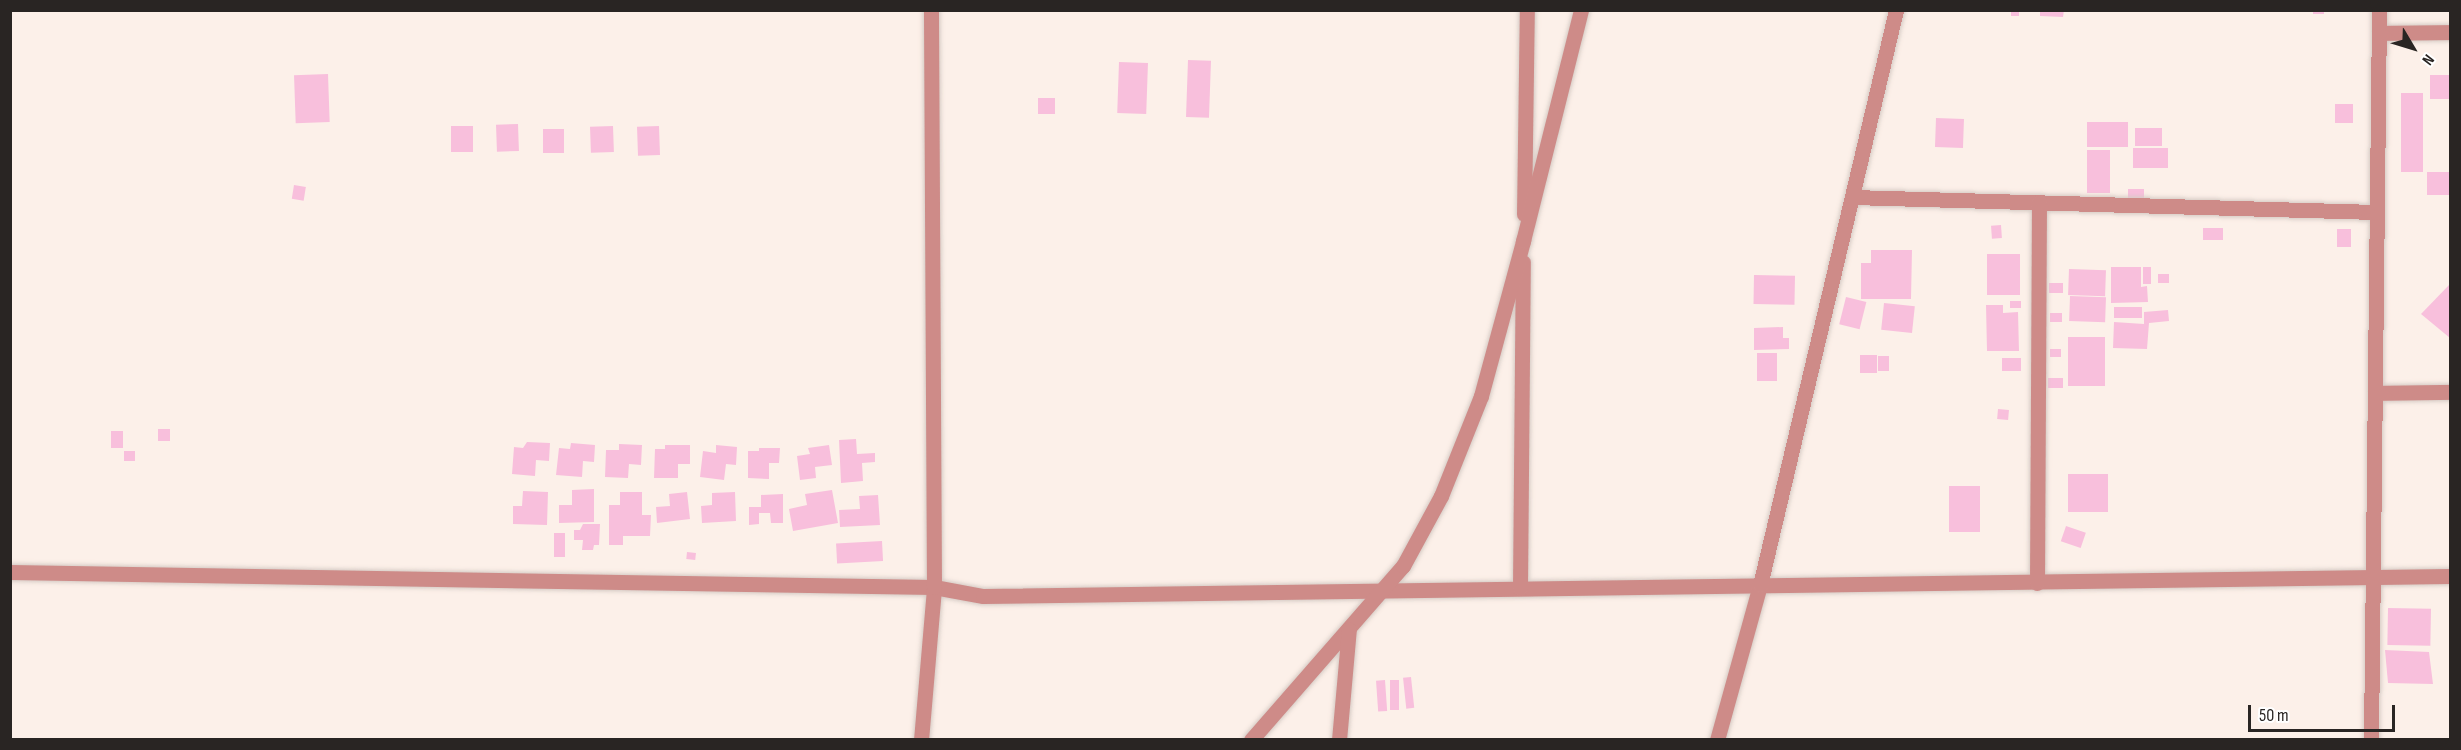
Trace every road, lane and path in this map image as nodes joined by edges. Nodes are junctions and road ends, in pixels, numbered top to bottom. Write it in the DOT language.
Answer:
graph roads {
  1 [pos="931,10"];
  2 [pos="1527,10"];
  3 [pos="1581,10"];
  4 [pos="1896,10"];
  5 [pos="2379,10"];
  6 [pos="2451,32"];
  7 [pos="2379,33"];
  8 [pos="1852,197"];
  9 [pos="2039,202"];
  10 [pos="2377,212"];
  11 [pos="1523,241"];
  12 [pos="2451,392"];
  13 [pos="2375,393"];
  14 [pos="10,572"];
  15 [pos="2374,576"];
  16 [pos="2451,576"];
  17 [pos="2037,583"];
  18 [pos="1760,585"];
  19 [pos="934,587"];
  20 [pos="1520,588"];
  21 [pos="1383,590"];
  22 [pos="1349,630"];
  23 [pos="921,740"];
  24 [pos="1251,740"];
  25 [pos="1339,740"];
  26 [pos="1717,740"];
  27 [pos="2371,740"];
  1 -- 19 [label="street"];
  2 -- 11 [label="street"];
  3 -- 11 [label="street"];
  4 -- 8 [label="street"];
  5 -- 7 [label="street"];
  6 -- 7 [label="street"];
  7 -- 10 [label="street"];
  8 -- 9 [label="street"];
  8 -- 18 [label="street"];
  9 -- 10 [label="street"];
  9 -- 17 [label="street"];
  10 -- 13 [label="street"];
  11 -- 20 [label="street"];
  11 -- 21 [label="street"];
  12 -- 13 [label="street"];
  13 -- 15 [label="street"];
  14 -- 19 [label="street"];
  15 -- 16 [label="street"];
  15 -- 17 [label="street"];
  15 -- 27 [label="street"];
  17 -- 18 [label="street"];
  18 -- 20 [label="street"];
  18 -- 26 [label="street"];
  19 -- 21 [label="street"];
  19 -- 23 [label="street"];
  20 -- 21 [label="street"];
  21 -- 22 [label="street"];
  22 -- 24 [label="street"];
  22 -- 25 [label="street"];
}
